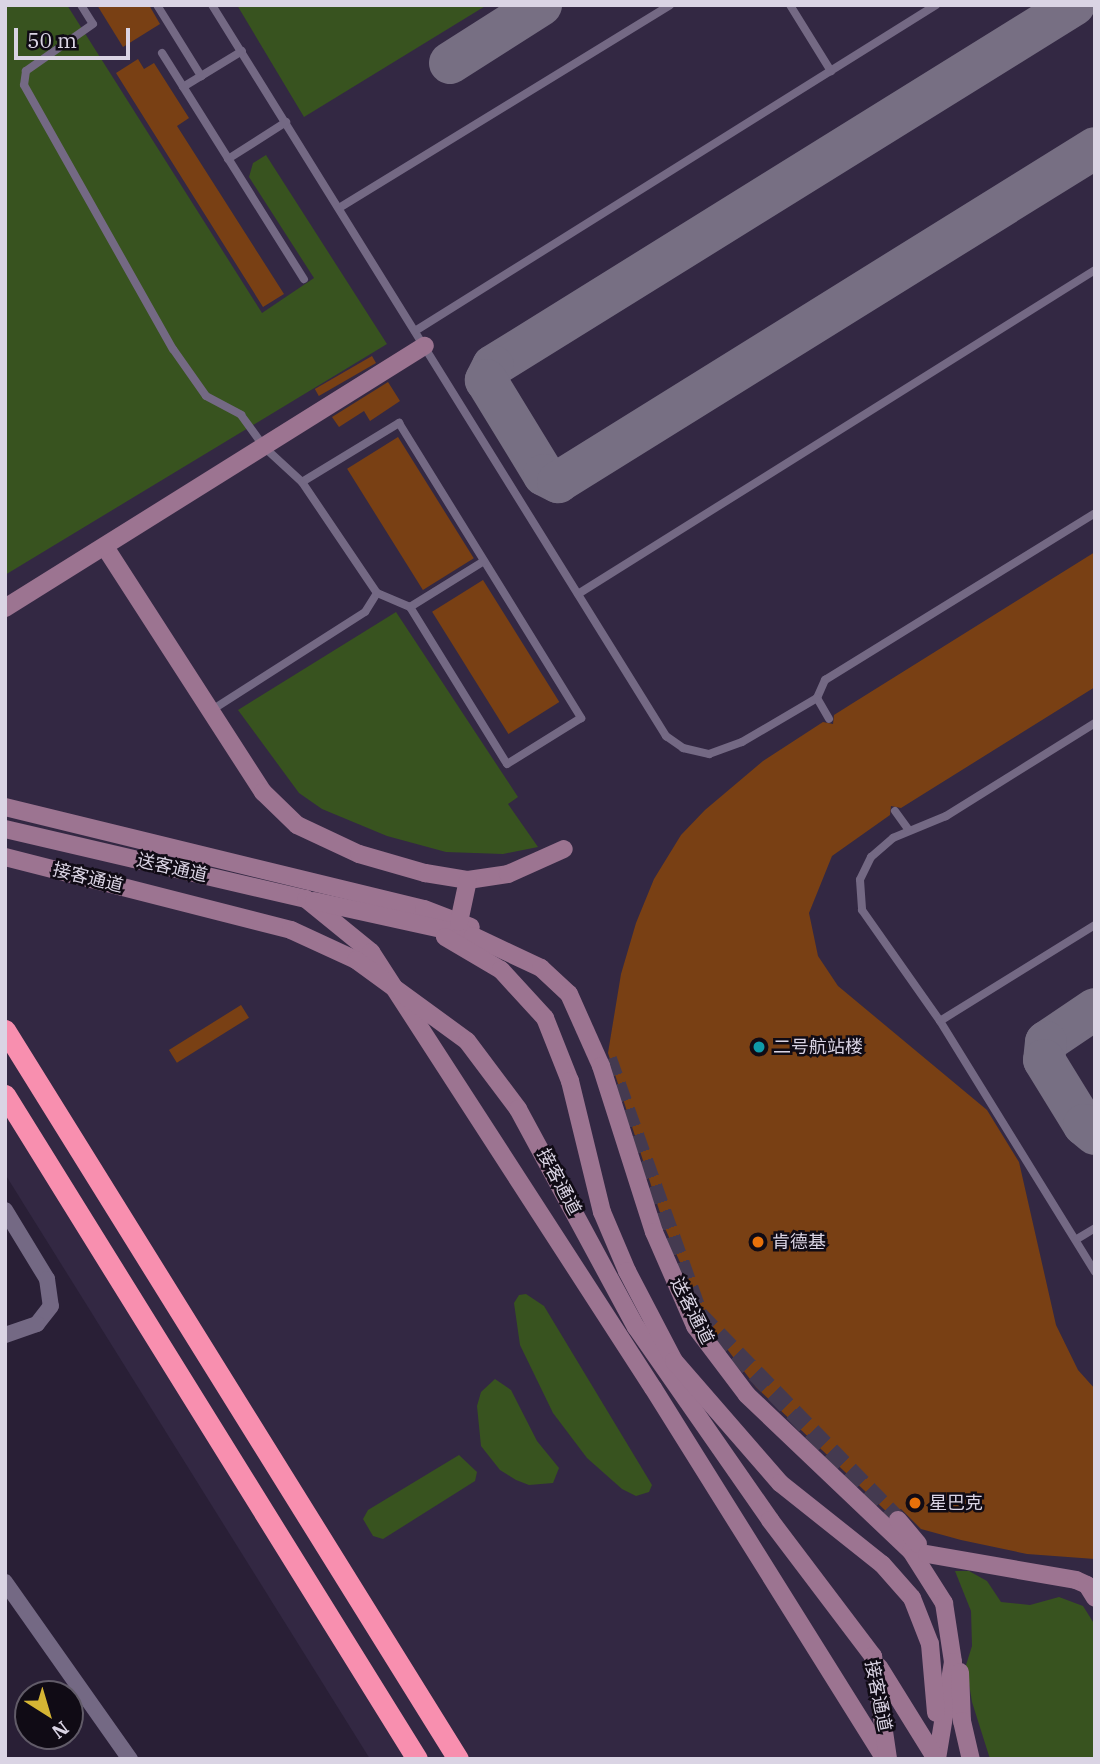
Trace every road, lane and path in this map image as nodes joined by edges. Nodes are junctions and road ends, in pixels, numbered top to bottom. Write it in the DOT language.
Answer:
graph roads {
  1 [pos="81,5"];
  2 [pos="158,5"];
  3 [pos="212,5"];
  4 [pos="670,5"];
  5 [pos="790,5"];
  6 [pos="936,5"];
  7 [pos="242,51"];
  8 [pos="162,52"];
  9 [pos="831,71"];
  10 [pos="201,76"];
  11 [pos="183,87"];
  12 [pos="286,122"];
  13 [pos="228,159"];
  14 [pos="339,208"];
  15 [pos="1095,270"];
  16 [pos="304,279"];
  17 [pos="420,338"];
  18 [pos="264,447"];
  19 [pos="302,482"];
  20 [pos="1095,513"];
  21 [pos="104,547"];
  22 [pos="484,561"];
  23 [pos="377,593"];
  24 [pos="578,594"];
  25 [pos="410,607"];
  26 [pos="5,608"];
  27 [pos="817,698"];
  28 [pos="209,712"];
  29 [pos="830,719"];
  30 [pos="1095,723"];
  31 [pos="5,807"];
  32 [pos="895,811"];
  33 [pos="5,829"];
  34 [pos="908,829"];
  35 [pos="564,849"];
  36 [pos="5,857"];
  37 [pos="468,880"];
  38 [pos="306,899"];
  39 [pos="459,922"];
  40 [pos="1095,925"];
  41 [pos="423,926"];
  42 [pos="940,1021"];
  43 [pos="5,1030"];
  44 [pos="608,1059"];
  45 [pos="5,1095"];
  46 [pos="5,1210"];
  47 [pos="1095,1228"];
  48 [pos="1077,1239"];
  49 [pos="1095,1272"];
  50 [pos="5,1335"];
  51 [pos="898,1520"];
  52 [pos="927,1554"];
  53 [pos="5,1582"];
  54 [pos="1095,1598"];
  55 [pos="873,1656"];
  56 [pos="130,1759"];
  57 [pos="417,1759"];
  58 [pos="458,1759"];
  59 [pos="886,1759"];
  60 [pos="936,1759"];
  61 [pos="971,1759"];
  1 -- 18 [label="lane"];
  2 -- 10 [label="lane"];
  3 -- 7 [label="lane"];
  4 -- 14 [label="lane"];
  5 -- 9 [label="lane"];
  6 -- 9 [label="lane"];
  7 -- 10 [label="lane"];
  7 -- 12 [label="lane"];
  8 -- 11 [label="lane"];
  9 -- 17 [label="lane"];
  10 -- 11 [label="lane"];
  11 -- 13 [label="lane"];
  12 -- 13 [label="lane"];
  12 -- 14 [label="lane"];
  13 -- 16 [label="lane"];
  14 -- 17 [label="lane"];
  15 -- 24 [label="lane"];
  17 -- 18 [label="main road"];
  17 -- 24 [label="lane"];
  18 -- 19 [label="lane"];
  18 -- 21 [label="main road"];
  19 -- 22 [label="lane"];
  19 -- 23 [label="lane"];
  20 -- 27 [label="lane"];
  21 -- 26 [label="main road"];
  21 -- 28 [label="main road"];
  22 -- 25 [label="lane"];
  22 -- 25 [label="lane"];
  23 -- 25 [label="lane"];
  23 -- 28 [label="lane"];
  24 -- 27 [label="lane"];
  27 -- 29 [label="lane"];
  28 -- 37 [label="main road"];
  30 -- 34 [label="lane"];
  31 -- 39 [label="main road"];
  32 -- 34 [label="lane"];
  33 -- 38 [label="main road, 送客通道"];
  34 -- 42 [label="lane"];
  35 -- 37 [label="main road"];
  36 -- 55 [label="main road, 接客通道"];
  37 -- 39 [label="main road"];
  38 -- 41 [label="main road, 送客通道"];
  38 -- 59 [label="main road, 送客通道"];
  39 -- 44 [label="main road"];
  40 -- 42 [label="lane"];
  41 -- 60 [label="main road, 送客通道"];
  41 -- 60 [label="main road, 送客通道"];
  42 -- 48 [label="lane"];
  43 -- 58 [label="highway"];
  45 -- 57 [label="highway"];
  46 -- 50 [label="street"];
  47 -- 48 [label="lane"];
  48 -- 49 [label="lane"];
  51 -- 52 [label="main road"];
  52 -- 54 [label="main road"];
  52 -- 61 [label="main road"];
  53 -- 56 [label="street"];
  55 -- 59 [label="main road, 接客通道"];
  55 -- 60 [label="main road"];
}
